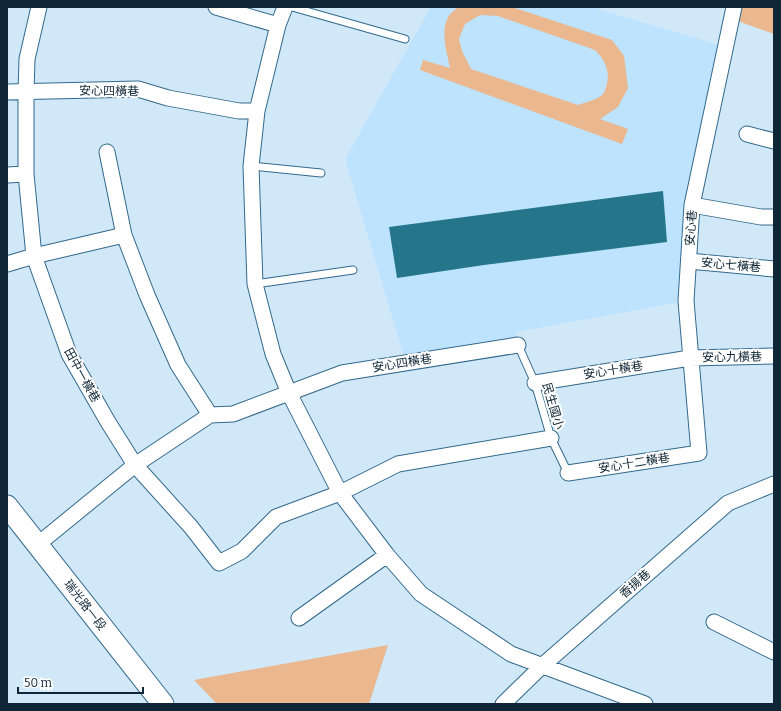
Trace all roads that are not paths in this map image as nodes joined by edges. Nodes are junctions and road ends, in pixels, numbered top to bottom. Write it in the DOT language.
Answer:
graph roads {
  1 [pos="39,7"];
  2 [pos="216,7"];
  3 [pos="285,7"];
  4 [pos="292,7"];
  5 [pos="734,7"];
  6 [pos="278,25"];
  7 [pos="405,39"];
  8 [pos="7,92"];
  9 [pos="26,92"];
  10 [pos="257,112"];
  11 [pos="747,134"];
  12 [pos="774,141"];
  13 [pos="107,152"];
  14 [pos="251,166"];
  15 [pos="321,173"];
  16 [pos="26,174"];
  17 [pos="7,175"];
  18 [pos="692,205"];
  19 [pos="774,217"];
  20 [pos="124,235"];
  21 [pos="34,256"];
  22 [pos="689,261"];
  23 [pos="7,264"];
  24 [pos="774,269"];
  25 [pos="353,270"];
  26 [pos="255,284"];
  27 [pos="518,346"];
  28 [pos="774,356"];
  29 [pos="690,358"];
  30 [pos="535,383"];
  31 [pos="289,393"];
  32 [pos="210,415"];
  33 [pos="551,438"];
  34 [pos="699,453"];
  35 [pos="135,465"];
  36 [pos="568,473"];
  37 [pos="774,484"];
  38 [pos="340,493"];
  39 [pos="7,506"];
  40 [pos="37,545"];
  41 [pos="387,555"];
  42 [pos="299,618"];
  43 [pos="714,622"];
  44 [pos="774,652"];
  45 [pos="542,666"];
  46 [pos="163,704"];
  47 [pos="503,704"];
  48 [pos="645,704"];
  1 -- 9 [label="street, 田中一橫巷"];
  2 -- 6 [label="street"];
  3 -- 6 [label="street"];
  4 -- 7 [label="lane"];
  5 -- 18 [label="street, 安心巷"];
  6 -- 10 [label="street"];
  8 -- 9 [label="street, 安心四橫巷"];
  9 -- 10 [label="street, 安心四橫巷"];
  9 -- 16 [label="street, 田中一橫巷"];
  10 -- 14 [label="street"];
  11 -- 12 [label="street"];
  13 -- 20 [label="street"];
  14 -- 15 [label="lane"];
  14 -- 26 [label="street"];
  16 -- 17 [label="street"];
  16 -- 21 [label="street, 田中一橫巷"];
  18 -- 19 [label="street"];
  18 -- 22 [label="street, 安心巷"];
  20 -- 21 [label="street"];
  20 -- 32 [label="street"];
  21 -- 23 [label="street"];
  21 -- 35 [label="street, 田中一橫巷"];
  22 -- 24 [label="street, 安心七橫巷"];
  22 -- 29 [label="street, 安心巷"];
  25 -- 26 [label="lane"];
  26 -- 31 [label="street"];
  27 -- 30 [label="lane, 民生國小"];
  27 -- 31 [label="street, 安心四橫巷"];
  28 -- 29 [label="street, 安心九橫巷"];
  29 -- 30 [label="street, 安心十橫巷"];
  29 -- 34 [label="street, 安心巷"];
  30 -- 33 [label="lane, 民生國小"];
  31 -- 32 [label="street"];
  31 -- 38 [label="street"];
  32 -- 35 [label="street"];
  33 -- 36 [label="lane, 民生國小"];
  33 -- 38 [label="street"];
  34 -- 36 [label="street, 安心十二橫巷"];
  35 -- 38 [label="street, 田中一橫巷"];
  35 -- 40 [label="street"];
  37 -- 45 [label="street, 香揚巷"];
  38 -- 41 [label="street"];
  39 -- 40 [label="street, 瑞光路一段"];
  40 -- 46 [label="street, 瑞光路一段"];
  41 -- 42 [label="street"];
  41 -- 45 [label="street"];
  43 -- 44 [label="street"];
  45 -- 47 [label="street, 香揚巷"];
  45 -- 48 [label="street"];
}
